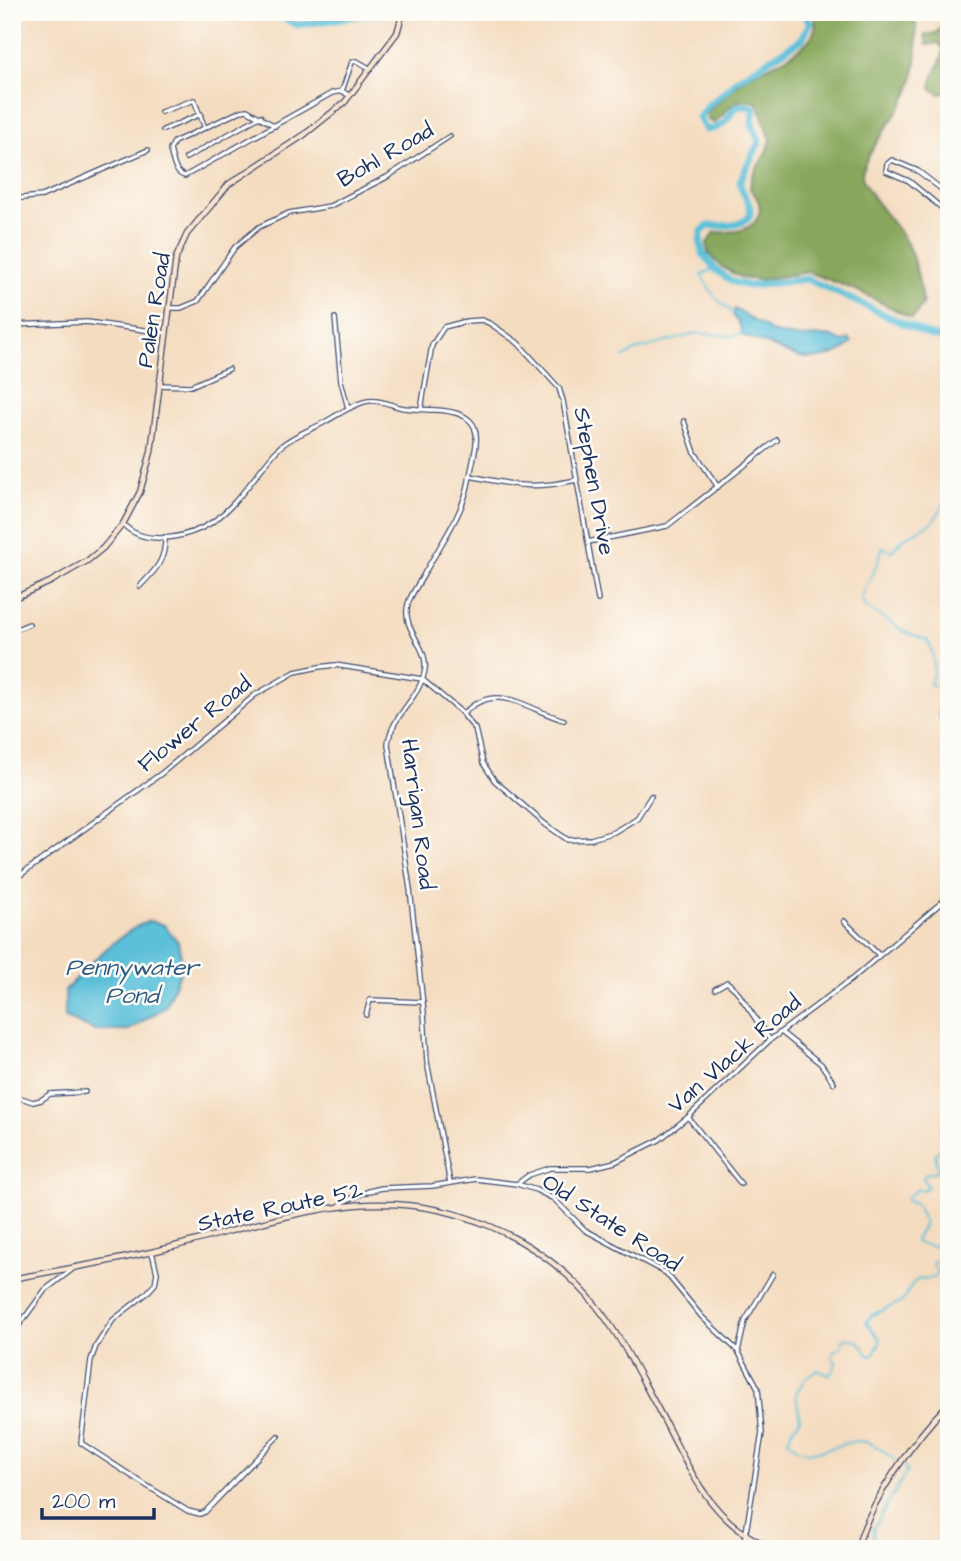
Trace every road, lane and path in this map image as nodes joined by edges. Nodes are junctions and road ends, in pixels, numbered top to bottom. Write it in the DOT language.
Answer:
graph roads {
  1 [pos="403,13"];
  2 [pos="371,69"];
  3 [pos="342,91"];
  4 [pos="350,96"];
  5 [pos="161,112"];
  6 [pos="201,114"];
  7 [pos="261,117"];
  8 [pos="275,126"];
  9 [pos="205,128"];
  10 [pos="163,130"];
  11 [pos="450,136"];
  12 [pos="148,150"];
  13 [pos="186,158"];
  14 [pos="949,195"];
  15 [pos="12,199"];
  16 [pos="949,214"];
  17 [pos="169,308"];
  18 [pos="335,318"];
  19 [pos="12,325"];
  20 [pos="166,333"];
  21 [pos="229,369"];
  22 [pos="159,386"];
  23 [pos="348,408"];
  24 [pos="421,410"];
  25 [pos="684,421"];
  26 [pos="777,440"];
  27 [pos="470,476"];
  28 [pos="576,480"];
  29 [pos="718,487"];
  30 [pos="123,523"];
  31 [pos="165,537"];
  32 [pos="588,542"];
  33 [pos="140,586"];
  34 [pos="12,599"];
  35 [pos="597,600"];
  36 [pos="29,624"];
  37 [pos="12,631"];
  38 [pos="422,679"];
  39 [pos="463,714"];
  40 [pos="564,720"];
  41 [pos="651,796"];
  42 [pos="12,881"];
  43 [pos="949,895"];
  44 [pos="844,921"];
  45 [pos="879,955"];
  46 [pos="715,989"];
  47 [pos="423,1002"];
  48 [pos="366,1015"];
  49 [pos="781,1032"];
  50 [pos="770,1040"];
  51 [pos="834,1083"];
  52 [pos="85,1092"];
  53 [pos="12,1099"];
  54 [pos="688,1117"];
  55 [pos="450,1183"];
  56 [pos="517,1184"];
  57 [pos="741,1184"];
  58 [pos="338,1208"];
  59 [pos="152,1252"];
  60 [pos="75,1267"];
  61 [pos="773,1274"];
  62 [pos="12,1279"];
  63 [pos="12,1335"];
  64 [pos="738,1351"];
  65 [pos="949,1403"];
  66 [pos="278,1436"];
  67 [pos="745,1535"];
  68 [pos="739,1549"];
  69 [pos="776,1549"];
  70 [pos="857,1549"];
  1 -- 2 [label="main road, Palen Road"];
  2 -- 3 [label="street"];
  2 -- 4 [label="main road, Palen Road"];
  3 -- 4 [label="street"];
  3 -- 8 [label="street"];
  4 -- 17 [label="main road, Palen Road"];
  5 -- 6 [label="street"];
  6 -- 9 [label="street"];
  6 -- 10 [label="street"];
  7 -- 8 [label="street"];
  7 -- 9 [label="street"];
  7 -- 13 [label="street"];
  8 -- 9 [label="street"];
  11 -- 17 [label="street, Bohl Road"];
  12 -- 15 [label="street"];
  14 -- 16 [label="street"];
  17 -- 20 [label="main road, Palen Road"];
  18 -- 23 [label="street"];
  19 -- 20 [label="street"];
  20 -- 22 [label="main road, Palen Road"];
  21 -- 22 [label="street"];
  22 -- 30 [label="main road, Palen Road"];
  23 -- 24 [label="street"];
  23 -- 31 [label="street"];
  24 -- 27 [label="street"];
  24 -- 28 [label="street, Stephen Drive"];
  25 -- 29 [label="street"];
  26 -- 29 [label="street"];
  27 -- 28 [label="street"];
  27 -- 38 [label="street"];
  28 -- 32 [label="street, Stephen Drive"];
  29 -- 32 [label="street"];
  30 -- 31 [label="street"];
  30 -- 34 [label="main road, Palen Road"];
  31 -- 33 [label="street"];
  32 -- 35 [label="street, Stephen Drive"];
  36 -- 37 [label="street"];
  38 -- 39 [label="street"];
  38 -- 42 [label="street, Flower Road"];
  38 -- 47 [label="street, Harrigan Road"];
  39 -- 40 [label="street"];
  39 -- 41 [label="street"];
  43 -- 45 [label="street, Van Vlack Road"];
  44 -- 45 [label="street"];
  45 -- 49 [label="street, Van Vlack Road"];
  46 -- 50 [label="street"];
  47 -- 48 [label="street"];
  47 -- 55 [label="street, Harrigan Road"];
  49 -- 50 [label="street, Van Vlack Road"];
  49 -- 51 [label="street"];
  50 -- 54 [label="street, Van Vlack Road"];
  52 -- 53 [label="street"];
  54 -- 56 [label="street, Van Vlack Road"];
  54 -- 57 [label="street"];
  55 -- 56 [label="street, Old State Road"];
  55 -- 58 [label="street, Old State Road"];
  56 -- 64 [label="street, Old State Road"];
  58 -- 59 [label="main road, State Route 52"];
  58 -- 67 [label="main road, State Route 52"];
  59 -- 60 [label="main road, State Route 52"];
  59 -- 66 [label="street"];
  60 -- 62 [label="main road, State Route 52"];
  60 -- 63 [label="street"];
  61 -- 64 [label="street"];
  64 -- 67 [label="street, Old State Road"];
  65 -- 70 [label="main road"];
  67 -- 68 [label="street, Old State Road"];
  67 -- 69 [label="main road, State Route 52"];
}
